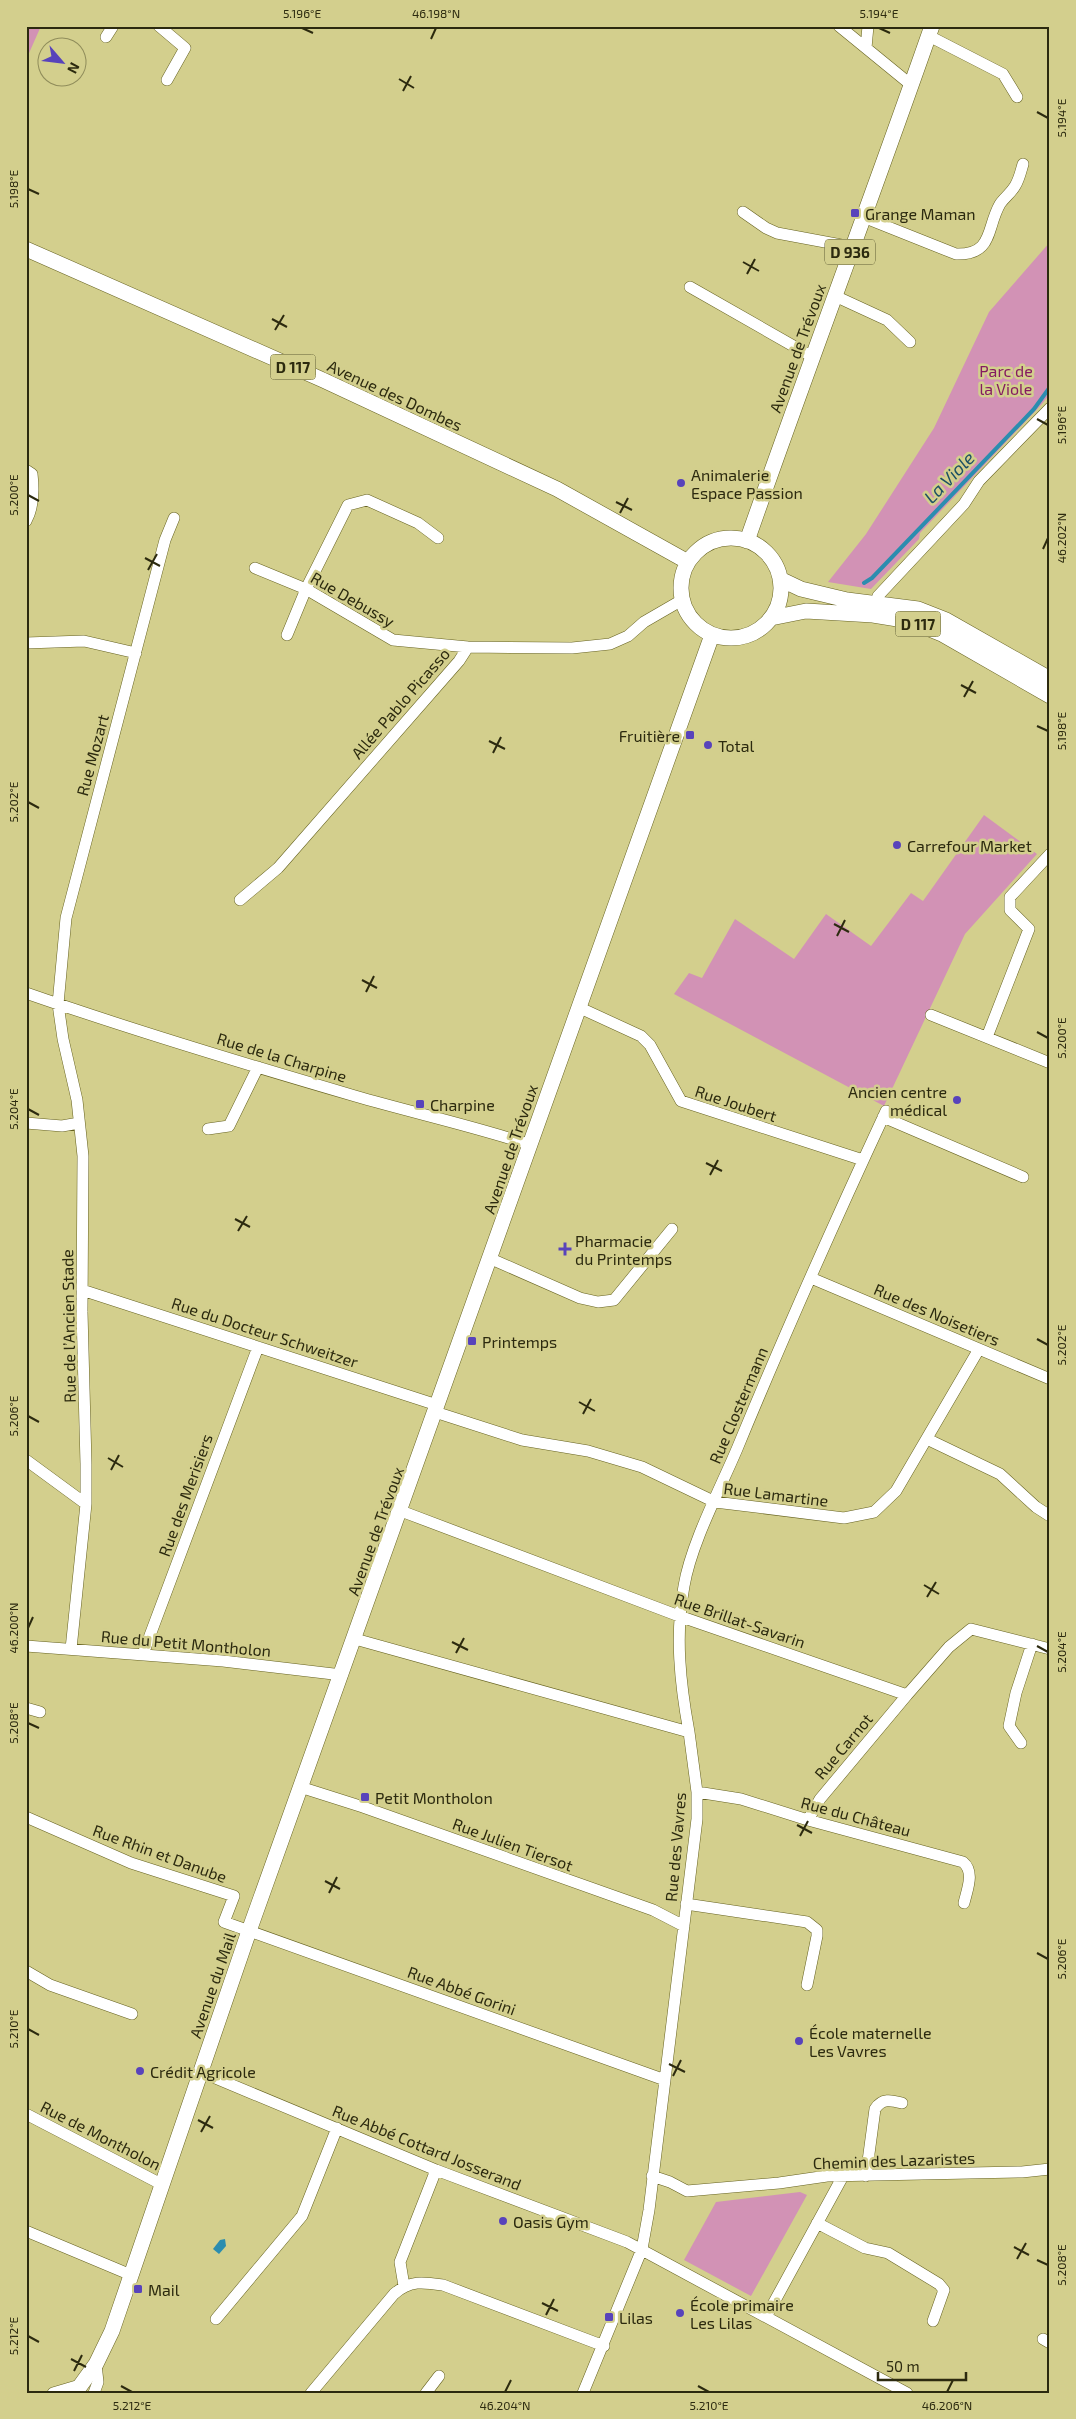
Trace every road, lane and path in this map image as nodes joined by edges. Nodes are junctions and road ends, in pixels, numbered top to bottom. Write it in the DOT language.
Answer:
graph roads {
  1 [pos="113,26"];
  2 [pos="159,26"];
  3 [pos="839,26"];
  4 [pos="868,26"];
  5 [pos="930,31"];
  6 [pos="106,37"];
  7 [pos="866,48"];
  8 [pos="167,80"];
  9 [pos="910,84"];
  10 [pos="1017,98"];
  11 [pos="1023,164"];
  12 [pos="743,212"];
  13 [pos="863,217"];
  14 [pos="852,247"];
  15 [pos="26,249"];
  16 [pos="690,287"];
  17 [pos="835,296"];
  18 [pos="910,342"];
  19 [pos="811,356"];
  20 [pos="1049,411"];
  21 [pos="26,470"];
  22 [pos="174,518"];
  23 [pos="26,521"];
  24 [pos="438,538"];
  25 [pos="747,541"];
  26 [pos="688,562"];
  27 [pos="255,568"];
  28 [pos="780,579"];
  29 [pos="306,589"];
  30 [pos="682,600"];
  31 [pos="874,609"];
  32 [pos="771,618"];
  33 [pos="287,635"];
  34 [pos="712,635"];
  35 [pos="26,643"];
  36 [pos="468,647"];
  37 [pos="136,653"];
  38 [pos="1050,679"];
  39 [pos="1050,696"];
  40 [pos="1050,854"];
  41 [pos="240,900"];
  42 [pos="26,993"];
  43 [pos="58,1004"];
  44 [pos="578,1007"];
  45 [pos="931,1015"];
  46 [pos="987,1037"];
  47 [pos="1050,1063"];
  48 [pos="258,1067"];
  49 [pos="26,1123"];
  50 [pos="79,1123"];
  51 [pos="208,1129"];
  52 [pos="531,1145"];
  53 [pos="863,1160"];
  54 [pos="1023,1177"];
  55 [pos="672,1229"];
  56 [pos="489,1258"];
  57 [pos="811,1278"];
  58 [pos="82,1290"];
  59 [pos="258,1347"];
  60 [pos="979,1349"];
  61 [pos="1050,1380"];
  62 [pos="436,1408"];
  63 [pos="927,1439"];
  64 [pos="26,1460"];
  65 [pos="715,1502"];
  66 [pos="86,1504"];
  67 [pos="401,1511"];
  68 [pos="1050,1516"];
  69 [pos="679,1616"];
  70 [pos="355,1639"];
  71 [pos="1032,1644"];
  72 [pos="26,1646"];
  73 [pos="71,1649"];
  74 [pos="1050,1649"];
  75 [pos="143,1654"];
  76 [pos="342,1675"];
  77 [pos="907,1695"];
  78 [pos="26,1708"];
  79 [pos="40,1712"];
  80 [pos="689,1732"];
  81 [pos="1021,1743"];
  82 [pos="300,1787"];
  83 [pos="697,1792"];
  84 [pos="26,1818"];
  85 [pos="808,1820"];
  86 [pos="964,1903"];
  87 [pos="686,1904"];
  88 [pos="684,1926"];
  89 [pos="249,1931"];
  90 [pos="26,1971"];
  91 [pos="807,1984"];
  92 [pos="132,2014"];
  93 [pos="201,2072"];
  94 [pos="664,2080"];
  95 [pos="902,2103"];
  96 [pos="26,2114"];
  97 [pos="337,2128"];
  98 [pos="1050,2169"];
  99 [pos="436,2170"];
  100 [pos="652,2176"];
  101 [pos="843,2176"];
  102 [pos="866,2176"];
  103 [pos="161,2184"];
  104 [pos="817,2224"];
  105 [pos="26,2231"];
  106 [pos="642,2249"];
  107 [pos="131,2275"];
  108 [pos="404,2286"];
  109 [pos="766,2317"];
  110 [pos="216,2318"];
  111 [pos="934,2321"];
  112 [pos="604,2346"];
  113 [pos="96,2364"];
  114 [pos="439,2376"];
  115 [pos="77,2389"];
  116 [pos="53,2393"];
  117 [pos="94,2393"];
  118 [pos="311,2393"];
  119 [pos="426,2393"];
  120 [pos="583,2393"];
  121 [pos="906,2393"];
  1 -- 6 [label="street"];
  2 -- 8 [label="street"];
  3 -- 7 [label="street"];
  4 -- 7 [label="street"];
  5 -- 9 [label="main road, Avenue de Trévoux / D 936"];
  5 -- 10 [label="street"];
  7 -- 9 [label="street"];
  9 -- 13 [label="main road, Avenue de Trévoux / D 936"];
  11 -- 13 [label="street"];
  12 -- 14 [label="street"];
  13 -- 14 [label="main road, Avenue de Trévoux / D 936"];
  14 -- 17 [label="main road, Avenue de Trévoux / D 936"];
  15 -- 26 [label="main road, Avenue des Dombes / D 117"];
  16 -- 19 [label="street"];
  17 -- 18 [label="street"];
  17 -- 19 [label="main road, Avenue de Trévoux / D 936"];
  19 -- 25 [label="main road, Avenue de Trévoux / D 936"];
  20 -- 31 [label="street"];
  21 -- 23 [label="street"];
  22 -- 37 [label="street, Rue Mozart"];
  24 -- 29 [label="street"];
  25 -- 26 [label="main road"];
  25 -- 28 [label="main road"];
  26 -- 30 [label="main road"];
  27 -- 29 [label="street, Rue Debussy"];
  28 -- 31 [label="main road, D 117"];
  28 -- 32 [label="main road"];
  29 -- 33 [label="street"];
  29 -- 36 [label="street, Rue Debussy"];
  30 -- 34 [label="main road"];
  30 -- 36 [label="street, Allée Pablo Picasso"];
  31 -- 32 [label="main road, D 117"];
  31 -- 38 [label="main road, D 117"];
  31 -- 39 [label="main road, D 117"];
  32 -- 34 [label="main road"];
  34 -- 44 [label="main road, Avenue de Trévoux"];
  35 -- 37 [label="street"];
  36 -- 41 [label="street, Allée Pablo Picasso"];
  37 -- 43 [label="street, Rue Mozart"];
  40 -- 46 [label="street"];
  42 -- 43 [label="street, Rue de la Charpine"];
  43 -- 48 [label="street, Rue de la Charpine"];
  43 -- 50 [label="street, Rue de l’Ancien Stade"];
  44 -- 52 [label="main road, Avenue de Trévoux"];
  44 -- 53 [label="street, Rue Joubert"];
  45 -- 46 [label="street"];
  46 -- 47 [label="street"];
  48 -- 51 [label="street"];
  48 -- 52 [label="street, Rue de la Charpine"];
  49 -- 50 [label="street"];
  50 -- 58 [label="street, Rue de l’Ancien Stade"];
  52 -- 56 [label="main road, Avenue de Trévoux"];
  53 -- 54 [label="street, Rue Clostermann"];
  53 -- 57 [label="street, Rue Clostermann"];
  55 -- 56 [label="street"];
  56 -- 62 [label="main road, Avenue de Trévoux"];
  57 -- 60 [label="street, Rue des Noisetiers"];
  57 -- 65 [label="street, Rue Clostermann"];
  58 -- 59 [label="street, Rue du Docteur Schweitzer"];
  58 -- 66 [label="street, Rue de l’Ancien Stade"];
  59 -- 62 [label="street, Rue du Docteur Schweitzer"];
  59 -- 75 [label="street, Rue des Merisiers"];
  60 -- 61 [label="street, Rue des Noisetiers"];
  60 -- 63 [label="street, Rue Lamartine"];
  62 -- 65 [label="street, Rue Lamartine"];
  62 -- 67 [label="main road, Avenue de Trévoux"];
  63 -- 65 [label="street, Rue Lamartine"];
  63 -- 68 [label="street"];
  64 -- 66 [label="street"];
  65 -- 69 [label="street, Rue Clostermann"];
  66 -- 73 [label="street, Rue de l’Ancien Stade"];
  67 -- 69 [label="street, Rue Brillat-Savarin"];
  67 -- 70 [label="main road, Avenue de Trévoux"];
  69 -- 77 [label="street, Rue Brillat-Savarin"];
  69 -- 80 [label="street, Rue Clostermann"];
  70 -- 76 [label="main road, Avenue de Trévoux"];
  70 -- 80 [label="street"];
  71 -- 74 [label="street"];
  71 -- 77 [label="street"];
  71 -- 81 [label="street"];
  72 -- 73 [label="street, Rue du Petit Montholon"];
  73 -- 75 [label="street, Rue du Petit Montholon"];
  75 -- 76 [label="street, Rue du Petit Montholon"];
  76 -- 82 [label="main road, Avenue du Mail"];
  77 -- 85 [label="street, Rue Carnot"];
  78 -- 79 [label="street"];
  80 -- 83 [label="street, Rue des Vavres"];
  82 -- 88 [label="street, Rue Julien Tiersot"];
  82 -- 89 [label="main road, Avenue du Mail"];
  83 -- 85 [label="street, Rue du Château"];
  83 -- 87 [label="street, Rue des Vavres"];
  84 -- 89 [label="street, Rue Rhin et Danube"];
  85 -- 86 [label="street, Rue du Château"];
  87 -- 88 [label="street, Rue des Vavres"];
  87 -- 91 [label="street"];
  88 -- 94 [label="street, Rue des Vavres"];
  89 -- 93 [label="main road, Avenue du Mail"];
  89 -- 94 [label="street, Rue Abbé Gorini"];
  90 -- 92 [label="street"];
  93 -- 97 [label="street, Rue Abbé Cottard Josserand"];
  93 -- 103 [label="main road, Avenue du Mail"];
  94 -- 100 [label="street, Rue des Vavres"];
  95 -- 102 [label="street"];
  96 -- 103 [label="street, Rue de Montholon"];
  97 -- 99 [label="street, Rue Abbé Cottard Josserand"];
  97 -- 110 [label="street"];
  98 -- 102 [label="street, Chemin des Lazaristes"];
  99 -- 106 [label="street, Rue Abbé Cottard Josserand"];
  99 -- 108 [label="street"];
  100 -- 101 [label="street, Chemin des Lazaristes"];
  100 -- 106 [label="street, Rue des Vavres"];
  101 -- 102 [label="street, Chemin des Lazaristes"];
  101 -- 104 [label="street"];
  103 -- 107 [label="main road, Avenue du Mail"];
  104 -- 109 [label="street"];
  104 -- 111 [label="street"];
  105 -- 107 [label="street"];
  106 -- 109 [label="street, Rue Abbé Cottard Josserand"];
  106 -- 112 [label="street, Rue des Vavres"];
  107 -- 113 [label="main road, Avenue du Mail"];
  108 -- 112 [label="street"];
  108 -- 118 [label="street"];
  109 -- 121 [label="street, Rue Abbé Cottard Josserand"];
  112 -- 120 [label="street, Rue des Vavres"];
  113 -- 115 [label="main road, Avenue du Mail"];
  113 -- 117 [label="street, Avenue du Mail"];
  114 -- 119 [label="street"];
  115 -- 116 [label="street"];
}
